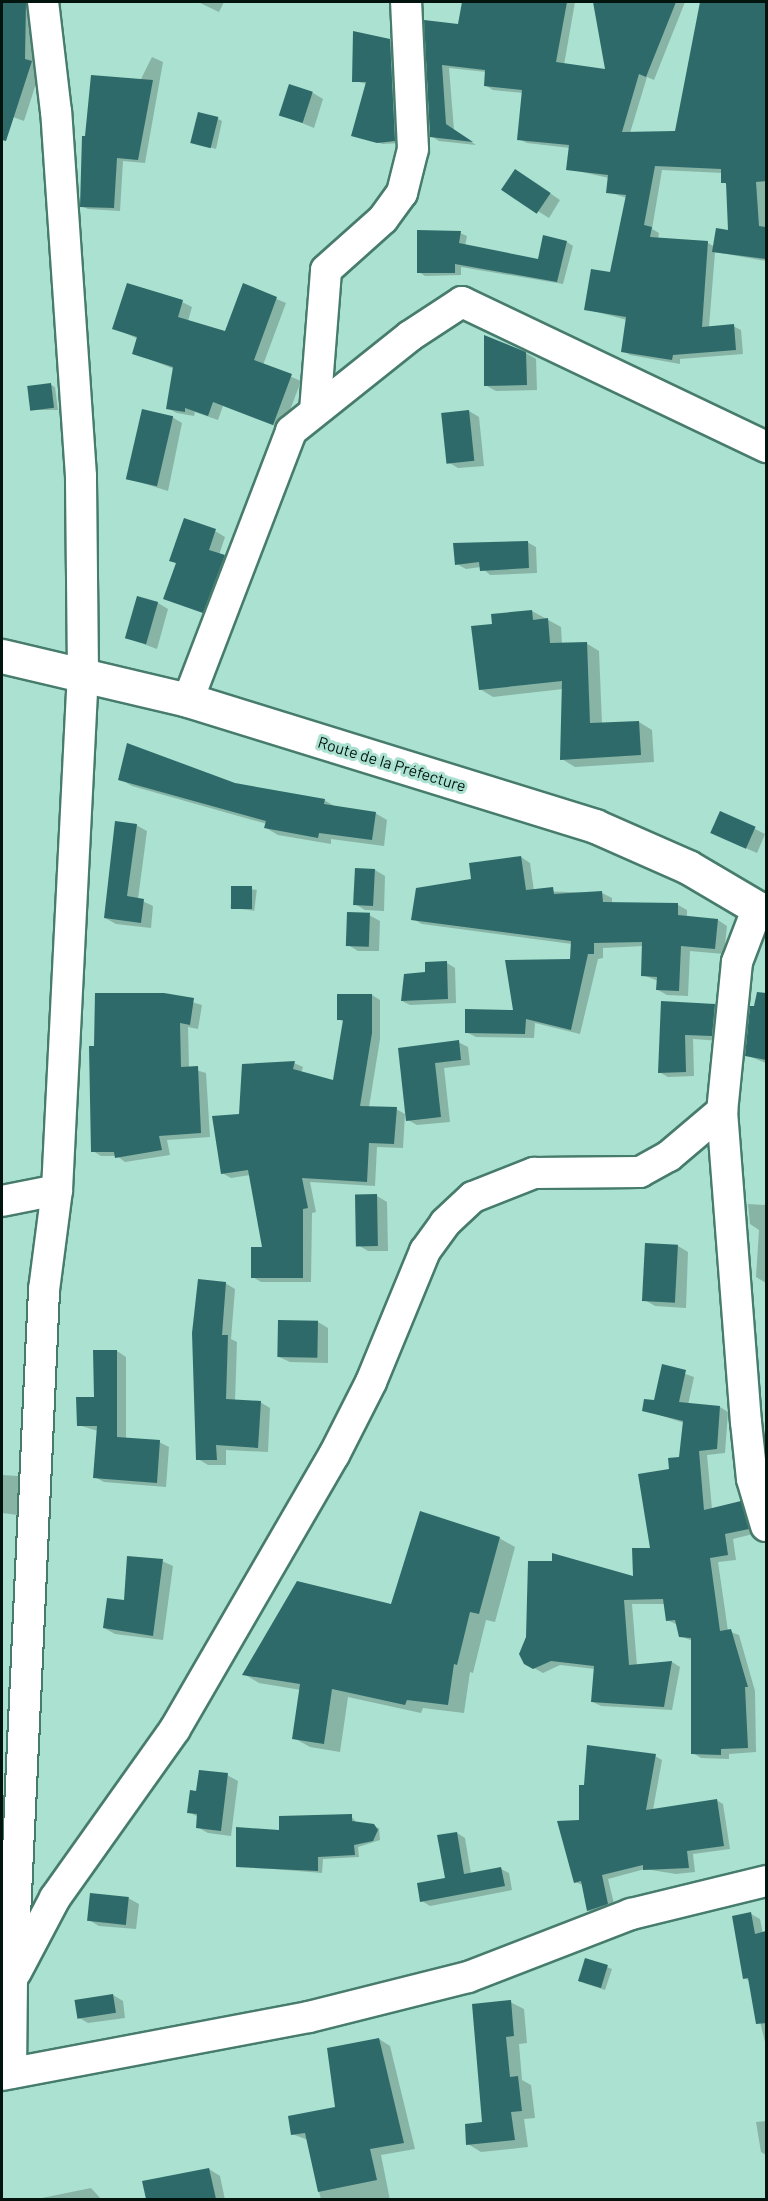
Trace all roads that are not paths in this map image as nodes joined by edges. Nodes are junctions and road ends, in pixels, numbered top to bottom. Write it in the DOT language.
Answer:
graph roads {
  1 [pos="43,2"];
  2 [pos="406,2"];
  3 [pos="315,411"];
  4 [pos="766,447"];
  5 [pos="2,656"];
  6 [pos="83,672"];
  7 [pos="188,700"];
  8 [pos="762,910"];
  9 [pos="722,1111"];
  10 [pos="57,1190"];
  11 [pos="2,1201"];
  12 [pos="766,1526"];
  13 [pos="766,1881"];
  14 [pos="12,1980"];
  15 [pos="6,2074"];
  1 -- 6 [label="street"];
  2 -- 3 [label="street"];
  3 -- 4 [label="street"];
  3 -- 7 [label="street"];
  5 -- 6 [label="street, Route de la Préfecture"];
  6 -- 7 [label="street, Route de la Préfecture"];
  6 -- 10 [label="street"];
  7 -- 8 [label="street, Route de la Préfecture"];
  8 -- 9 [label="street"];
  9 -- 12 [label="street"];
  9 -- 14 [label="street"];
  10 -- 11 [label="street"];
  10 -- 14 [label="street"];
  13 -- 15 [label="street"];
  14 -- 15 [label="street"];
}
